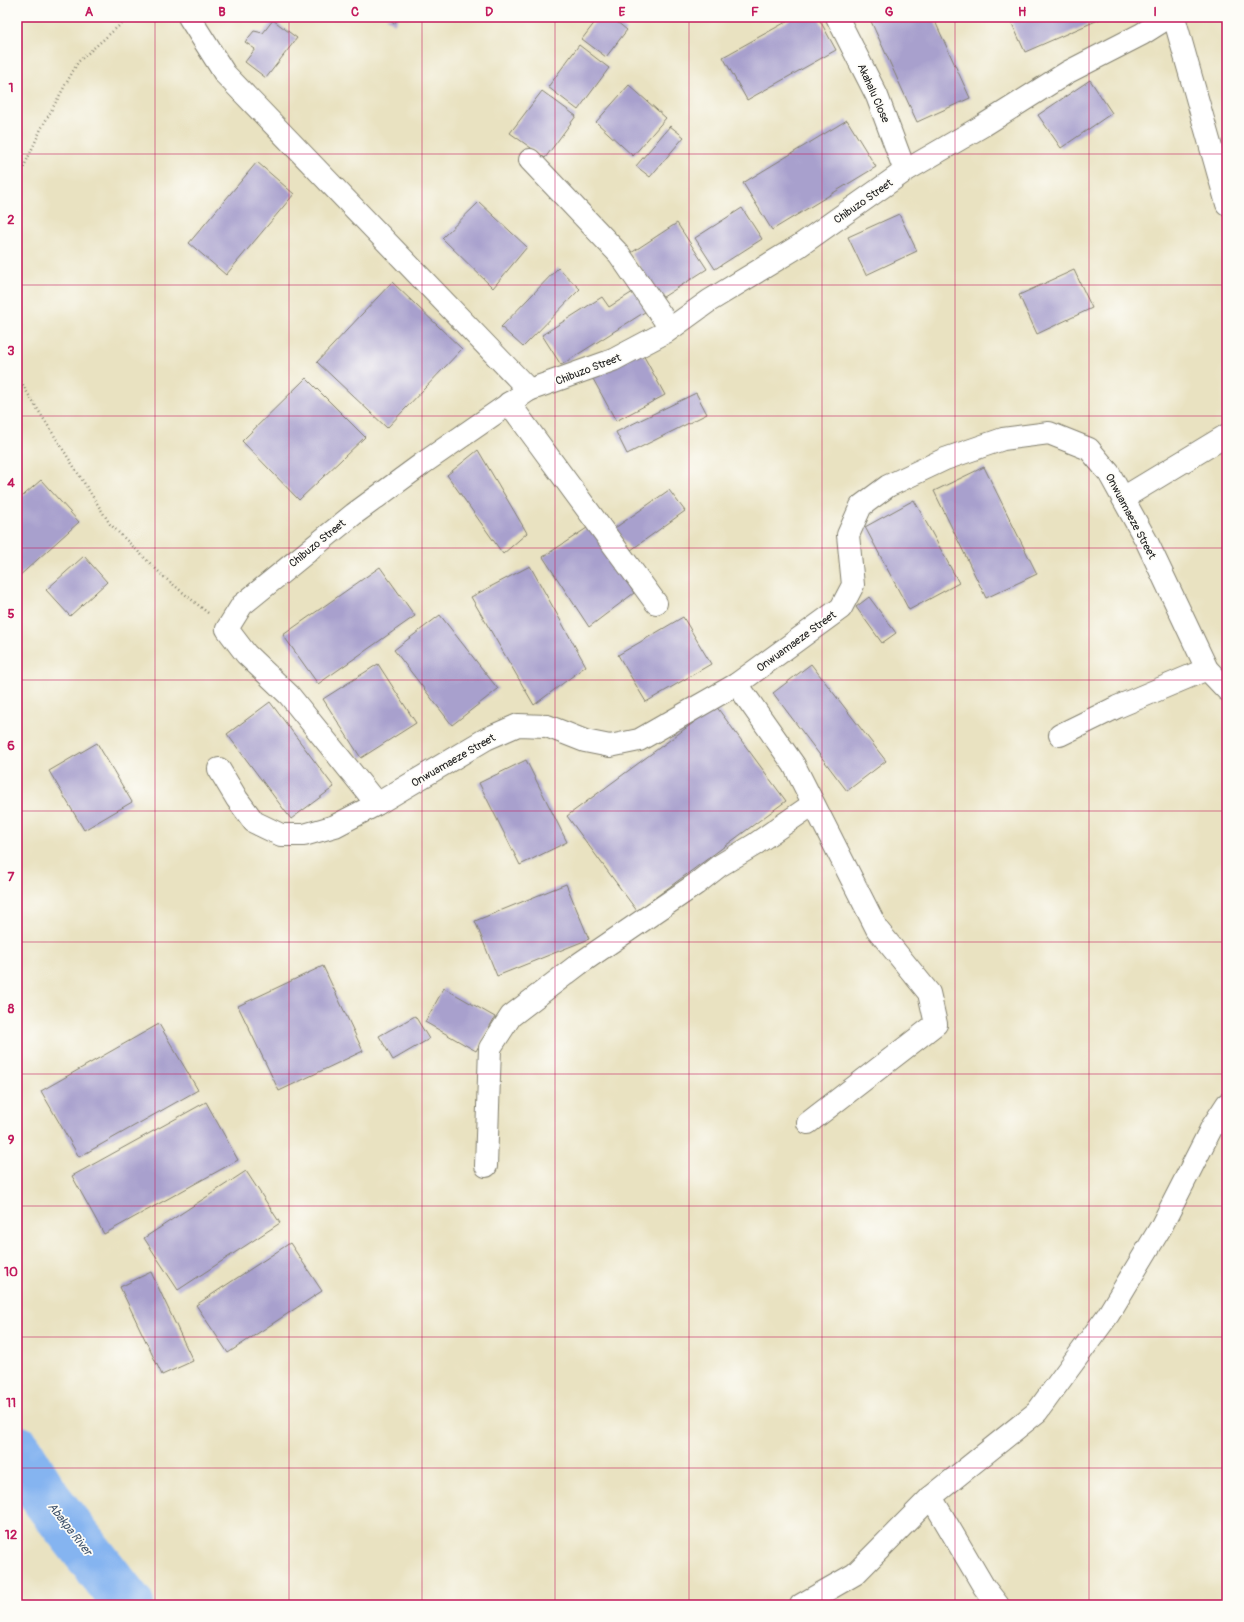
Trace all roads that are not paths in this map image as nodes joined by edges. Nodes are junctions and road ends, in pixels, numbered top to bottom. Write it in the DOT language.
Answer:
graph roads {
  1 [pos="189,17"];
  2 [pos="837,17"];
  3 [pos="1169,17"];
  4 [pos="1174,17"];
  5 [pos="530,160"];
  6 [pos="906,171"];
  7 [pos="1227,204"];
  8 [pos="670,328"];
  9 [pos="529,390"];
  10 [pos="508,403"];
  11 [pos="1227,435"];
  12 [pos="1123,498"];
  13 [pos="656,602"];
  14 [pos="1207,669"];
  15 [pos="737,684"];
  16 [pos="1227,690"];
  17 [pos="1060,735"];
  18 [pos="219,769"];
  19 [pos="377,804"];
  20 [pos="813,804"];
  21 [pos="1227,1104"];
  22 [pos="808,1123"];
  23 [pos="486,1166"];
  24 [pos="931,1497"];
  25 [pos="801,1605"];
  26 [pos="998,1605"];
  1 -- 9 [label="street"];
  2 -- 6 [label="street, Akahalu Close"];
  3 -- 6 [label="street, Chibuzo Street"];
  4 -- 7 [label="street"];
  5 -- 8 [label="street"];
  6 -- 8 [label="street, Chibuzo Street"];
  8 -- 9 [label="street, Chibuzo Street"];
  9 -- 10 [label="street, Chibuzo Street"];
  10 -- 13 [label="street"];
  10 -- 19 [label="street, Chibuzo Street"];
  11 -- 12 [label="street"];
  12 -- 14 [label="street, Onwuamaeze Street"];
  12 -- 15 [label="street, Onwuamaeze Street"];
  14 -- 16 [label="street, Onwuamaeze Street"];
  14 -- 17 [label="street"];
  15 -- 19 [label="street, Onwuamaeze Street"];
  15 -- 20 [label="street"];
  18 -- 19 [label="street, Onwuamaeze Street"];
  20 -- 22 [label="street"];
  20 -- 23 [label="street"];
  21 -- 24 [label="street"];
  24 -- 25 [label="street"];
  24 -- 26 [label="street"];
}
